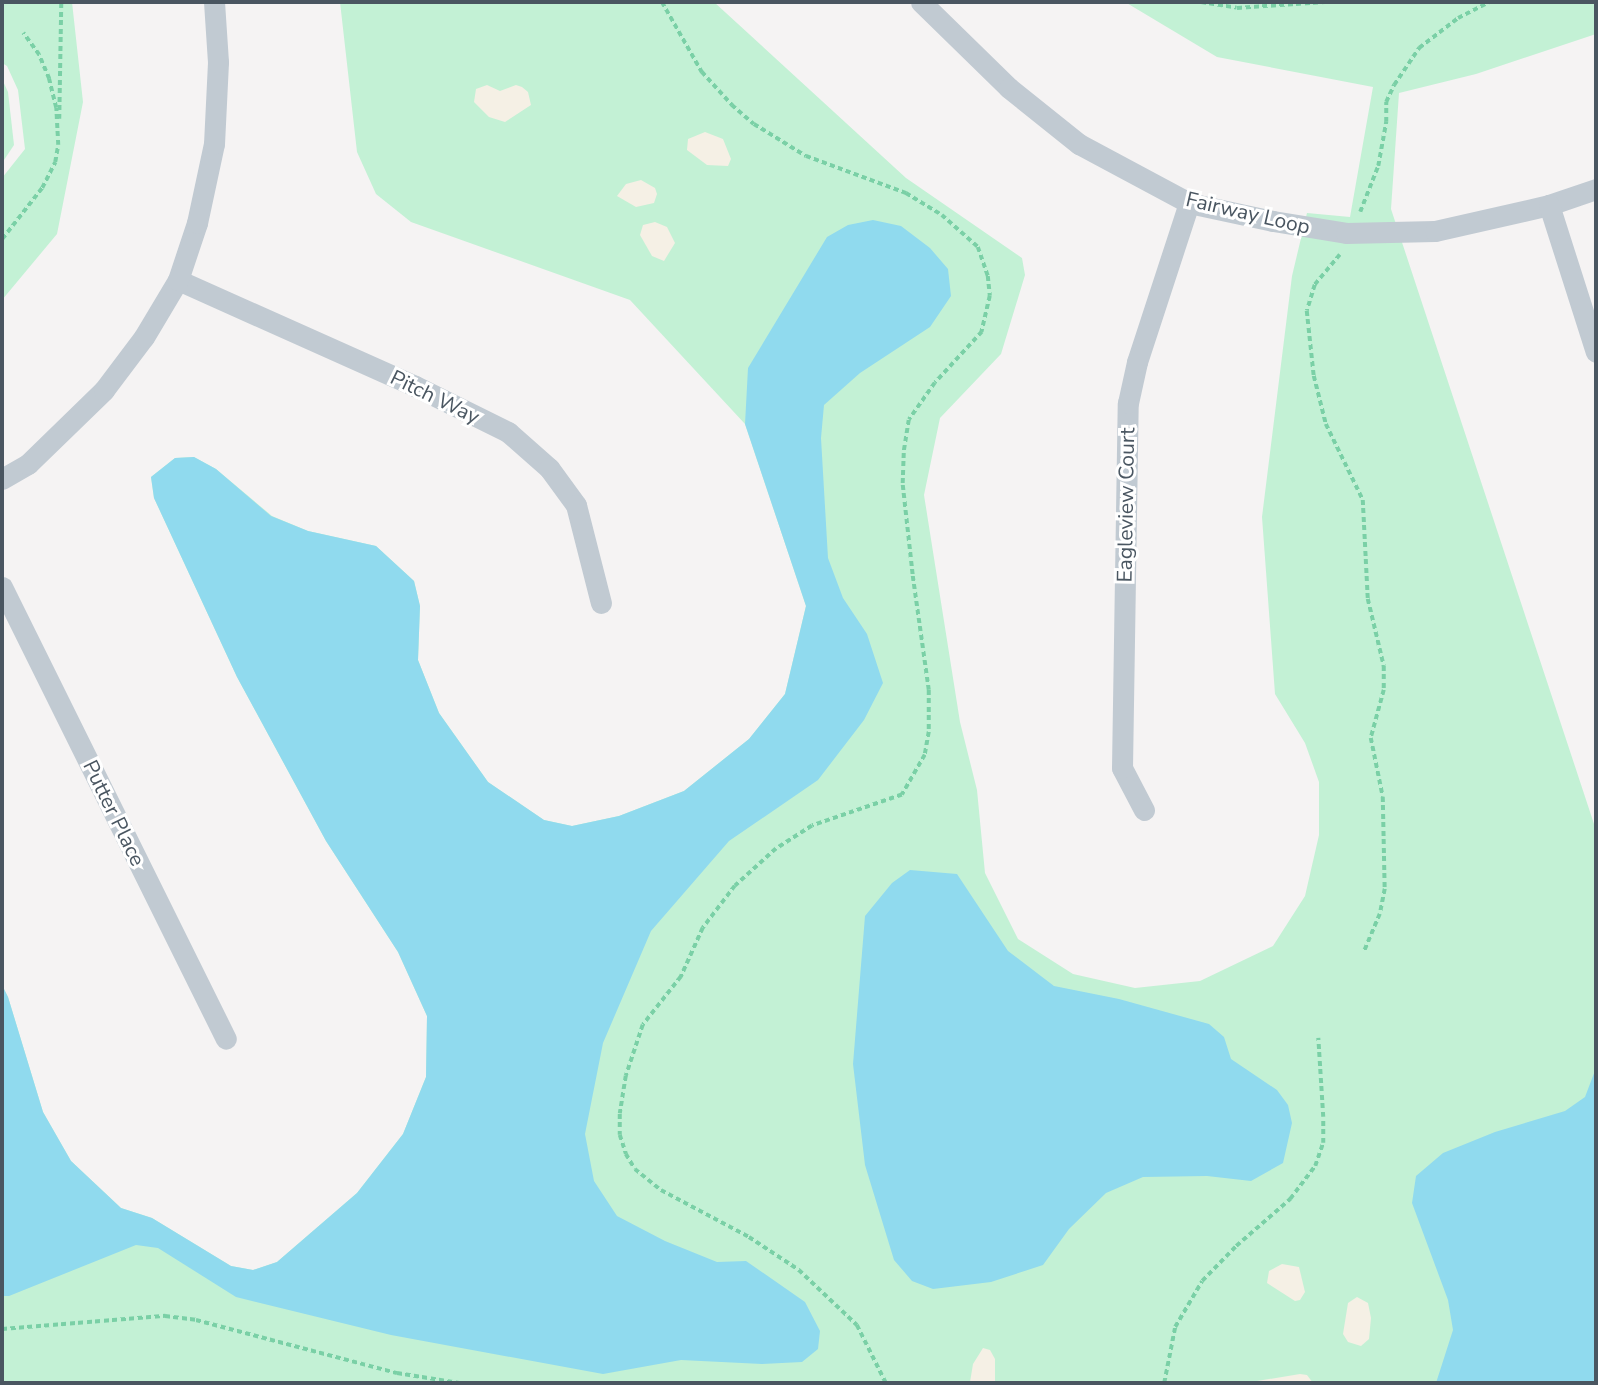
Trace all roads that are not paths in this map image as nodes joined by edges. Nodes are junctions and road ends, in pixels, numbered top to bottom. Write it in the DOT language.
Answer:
graph roads {
  1 [pos="214,2"];
  2 [pos="921,2"];
  3 [pos="1596,189"];
  4 [pos="1189,203"];
  5 [pos="1549,205"];
  6 [pos="178,280"];
  7 [pos="1596,352"];
  8 [pos="2,479"];
  9 [pos="2,587"];
  10 [pos="601,603"];
  11 [pos="1144,810"];
  12 [pos="226,1039"];
  1 -- 6 [label="street"];
  2 -- 4 [label="street, Fairway Loop"];
  3 -- 5 [label="street, Fairway Loop"];
  4 -- 5 [label="street, Fairway Loop"];
  4 -- 11 [label="street, Eagleview Court"];
  5 -- 7 [label="street"];
  6 -- 8 [label="street"];
  6 -- 10 [label="street, Pitch Way"];
  9 -- 12 [label="street, Putter Place"];
}
